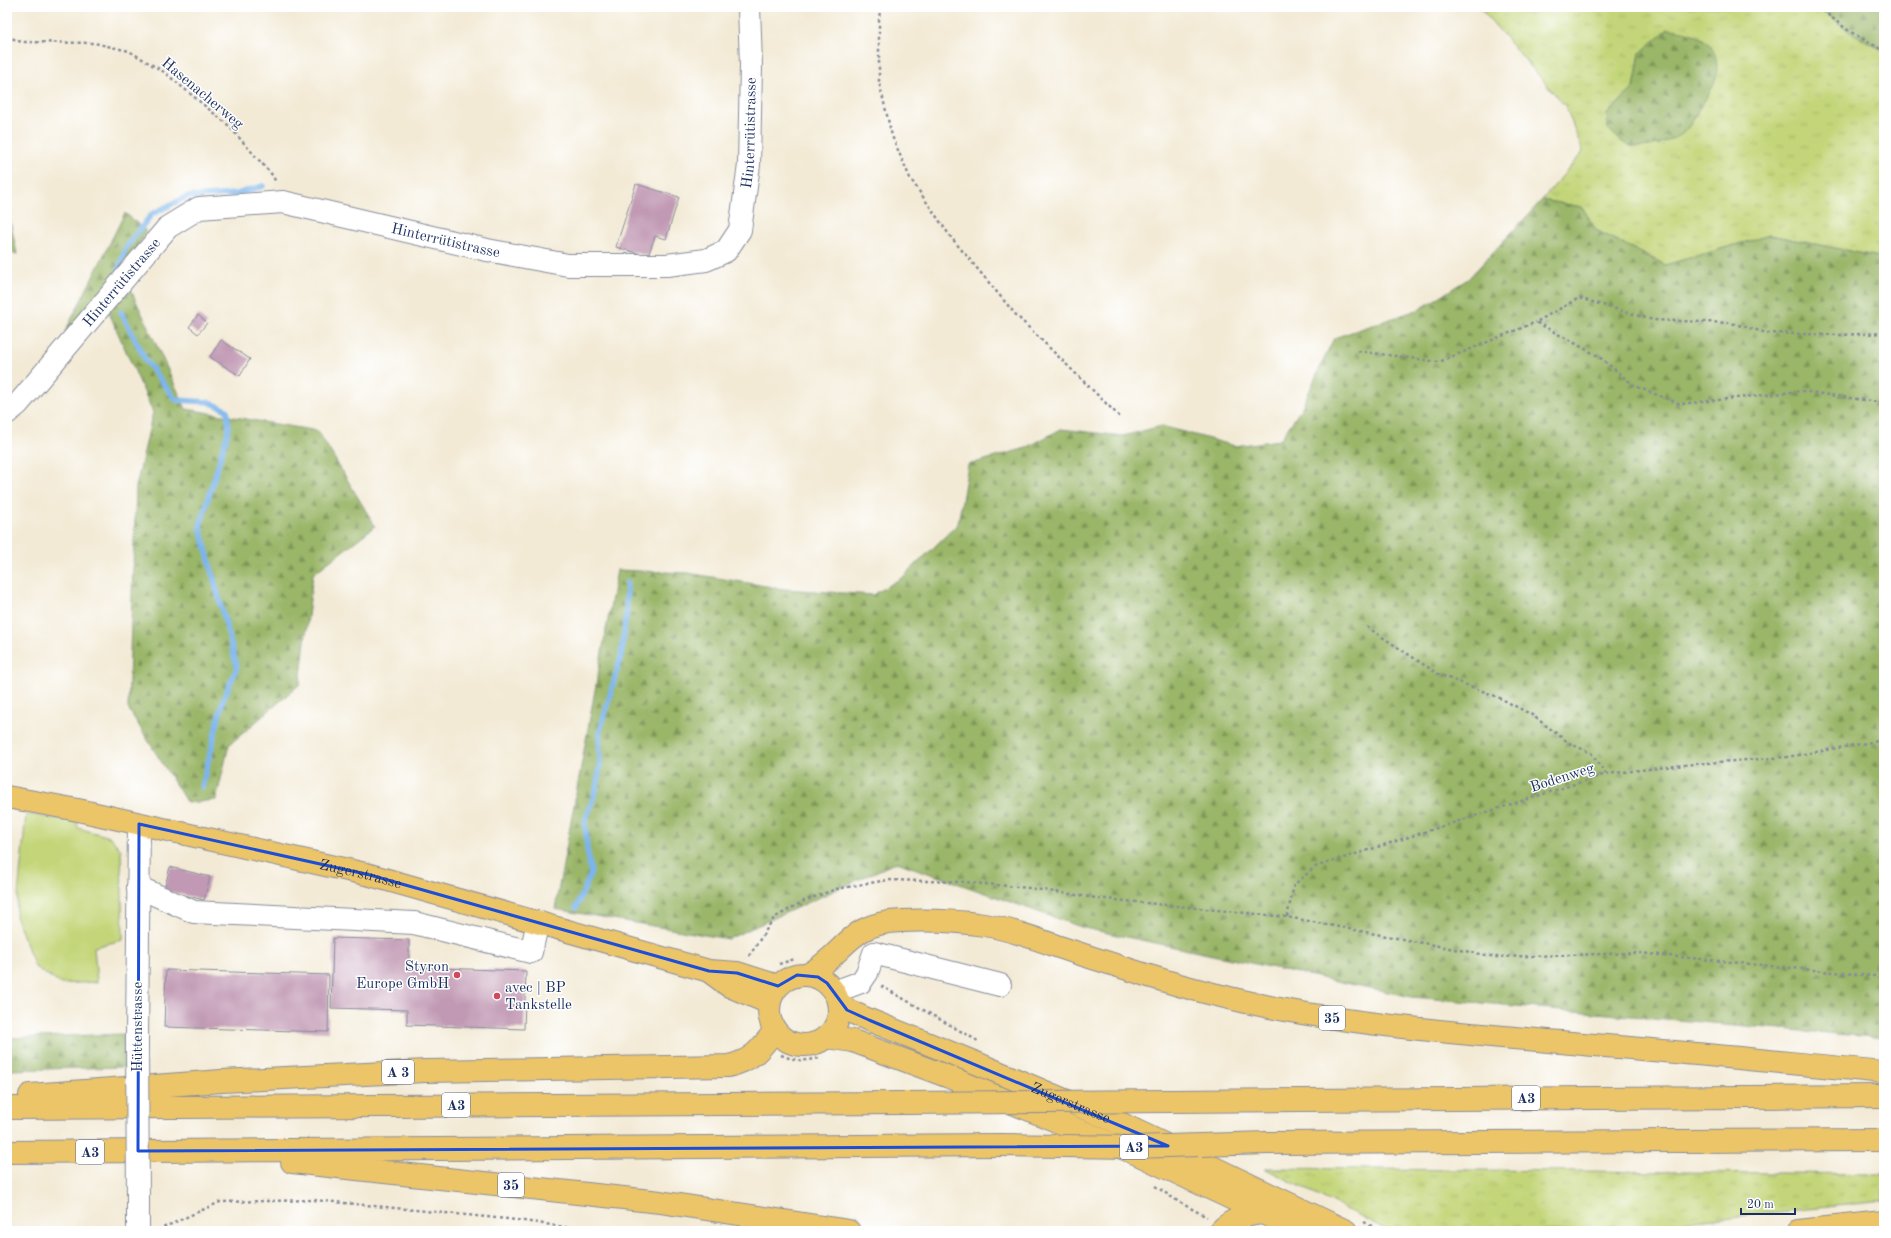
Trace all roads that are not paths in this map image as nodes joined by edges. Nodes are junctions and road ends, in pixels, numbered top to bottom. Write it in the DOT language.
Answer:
graph roads {
  1 [pos="750,7"];
  2 [pos="7,413"];
  3 [pos="7,797"];
  4 [pos="138,824"];
  5 [pos="138,886"];
  6 [pos="538,922"];
  7 [pos="709,971"];
  8 [pos="807,975"];
  9 [pos="1000,984"];
  10 [pos="774,994"];
  11 [pos="836,997"];
  12 [pos="775,1030"];
  13 [pos="826,1037"];
  14 [pos="1884,1072"];
  15 [pos="7,1096"];
  16 [pos="1884,1096"];
  17 [pos="7,1108"];
  18 [pos="1884,1140"];
  19 [pos="173,1150"];
  20 [pos="7,1152"];
  21 [pos="1263,1213"];
  22 [pos="1884,1222"];
  23 [pos="1222,1229"];
  24 [pos="138,1231"];
  25 [pos="848,1231"];
  26 [pos="1301,1231"];
  27 [pos="1346,1231"];
  28 [pos="1798,1231"];
  1 -- 2 [label="street, Hinterrütistrasse"];
  3 -- 4 [label="main road, Zugerstrasse"];
  4 -- 5 [label="street, Hüttenstrasse"];
  4 -- 6 [label="main road, Zugerstrasse"];
  5 -- 6 [label="street"];
  5 -- 24 [label="street, Hüttenstrasse, bridge"];
  6 -- 7 [label="main road, Zugerstrasse"];
  7 -- 10 [label="main road, Zugerstrasse"];
  7 -- 10 [label="main road, Zugerstrasse"];
  8 -- 10 [label="main road"];
  8 -- 11 [label="main road, Zugerstrasse"];
  8 -- 14 [label="main road, 35"];
  9 -- 11 [label="street"];
  10 -- 12 [label="main road"];
  11 -- 13 [label="main road"];
  11 -- 27 [label="main road, Zugerstrasse"];
  12 -- 13 [label="main road"];
  12 -- 15 [label="main road, A 3"];
  13 -- 21 [label="main road, Zugerstrasse"];
  16 -- 17 [label="main road, A3, bridge"];
  18 -- 19 [label="main road, A3, bridge"];
  19 -- 20 [label="main road, A3"];
  19 -- 25 [label="main road, 35"];
  21 -- 23 [label="main road"];
  21 -- 26 [label="main road, Zugerstrasse"];
  22 -- 28 [label="main road"];
}
